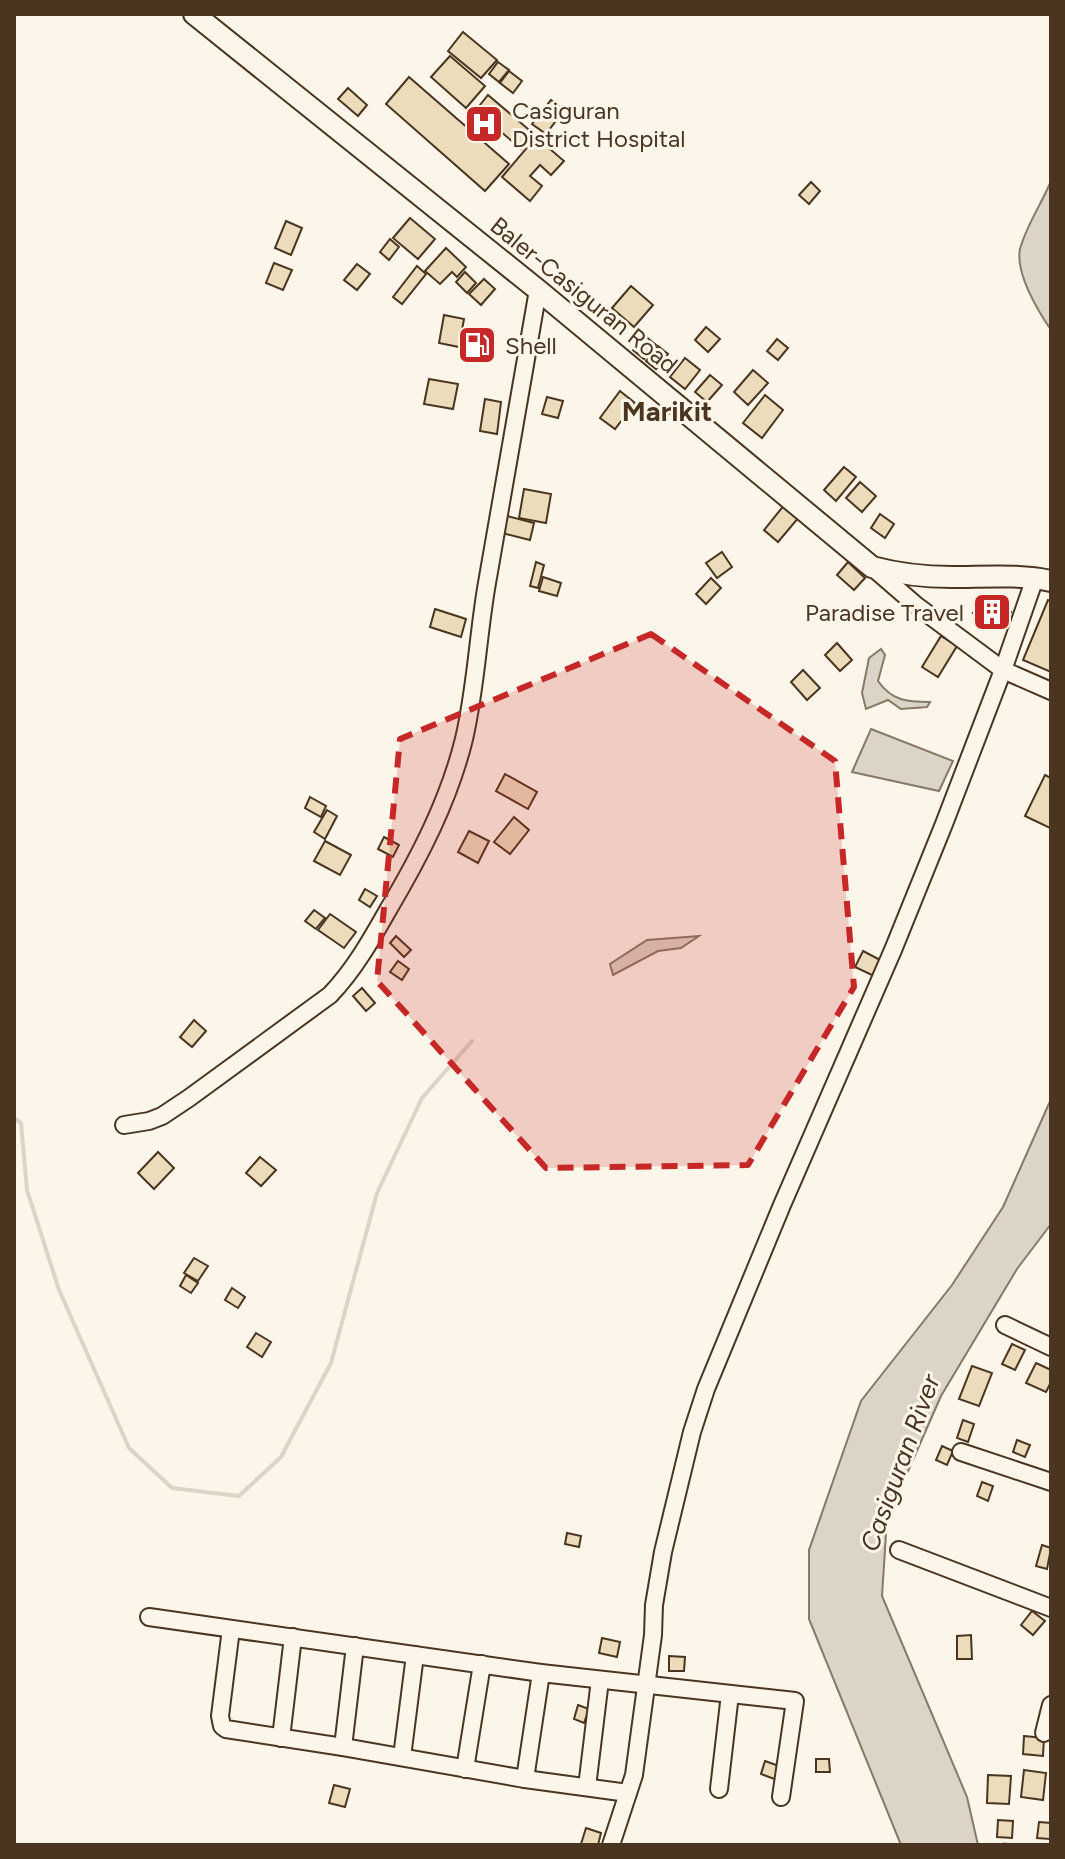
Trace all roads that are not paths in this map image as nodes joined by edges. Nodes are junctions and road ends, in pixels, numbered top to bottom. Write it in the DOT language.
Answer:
graph roads {
  1 [pos="194,14"];
  2 [pos="538,290"];
  3 [pos="872,567"];
  4 [pos="1043,579"];
  5 [pos="1003,670"];
  6 [pos="1051,691"];
  7 [pos="124,1125"];
  8 [pos="1005,1325"];
  9 [pos="1051,1347"];
  10 [pos="961,1452"];
  11 [pos="1051,1482"];
  12 [pos="899,1550"];
  13 [pos="1051,1608"];
  14 [pos="149,1617"];
  15 [pos="231,1629"];
  16 [pos="293,1637"];
  17 [pos="355,1646"];
  18 [pos="415,1655"];
  19 [pos="482,1664"];
  20 [pos="541,1673"];
  21 [pos="600,1680"];
  22 [pos="646,1685"];
  23 [pos="730,1694"];
  24 [pos="1051,1705"];
  25 [pos="1044,1733"];
  26 [pos="281,1738"];
  27 [pos="343,1747"];
  28 [pos="402,1757"];
  29 [pos="465,1769"];
  30 [pos="525,1779"];
  31 [pos="587,1787"];
  32 [pos="719,1789"];
  33 [pos="628,1793"];
  34 [pos="781,1797"];
  35 [pos="611,1845"];
  1 -- 2 [label="main road, Baler-Casiguran Road"];
  2 -- 3 [label="main road, Baler-Casiguran Road"];
  2 -- 7 [label="street"];
  3 -- 4 [label="main road, Baler-Casiguran Road"];
  3 -- 5 [label="street"];
  4 -- 5 [label="street"];
  5 -- 6 [label="street"];
  5 -- 22 [label="street"];
  8 -- 9 [label="street"];
  10 -- 11 [label="street"];
  12 -- 13 [label="street"];
  14 -- 15 [label="street"];
  15 -- 16 [label="street"];
  15 -- 26 [label="street"];
  16 -- 17 [label="street"];
  16 -- 26 [label="street"];
  17 -- 18 [label="street"];
  17 -- 27 [label="street"];
  18 -- 19 [label="street"];
  18 -- 28 [label="street"];
  19 -- 20 [label="street"];
  19 -- 29 [label="street"];
  20 -- 21 [label="street"];
  20 -- 30 [label="street"];
  21 -- 22 [label="street"];
  21 -- 31 [label="street"];
  22 -- 23 [label="street"];
  22 -- 33 [label="street"];
  23 -- 32 [label="street"];
  23 -- 34 [label="street"];
  24 -- 25 [label="street"];
  26 -- 27 [label="street"];
  27 -- 28 [label="street"];
  28 -- 29 [label="street"];
  29 -- 30 [label="street"];
  30 -- 31 [label="street"];
  31 -- 33 [label="street"];
  33 -- 35 [label="street"];
}
